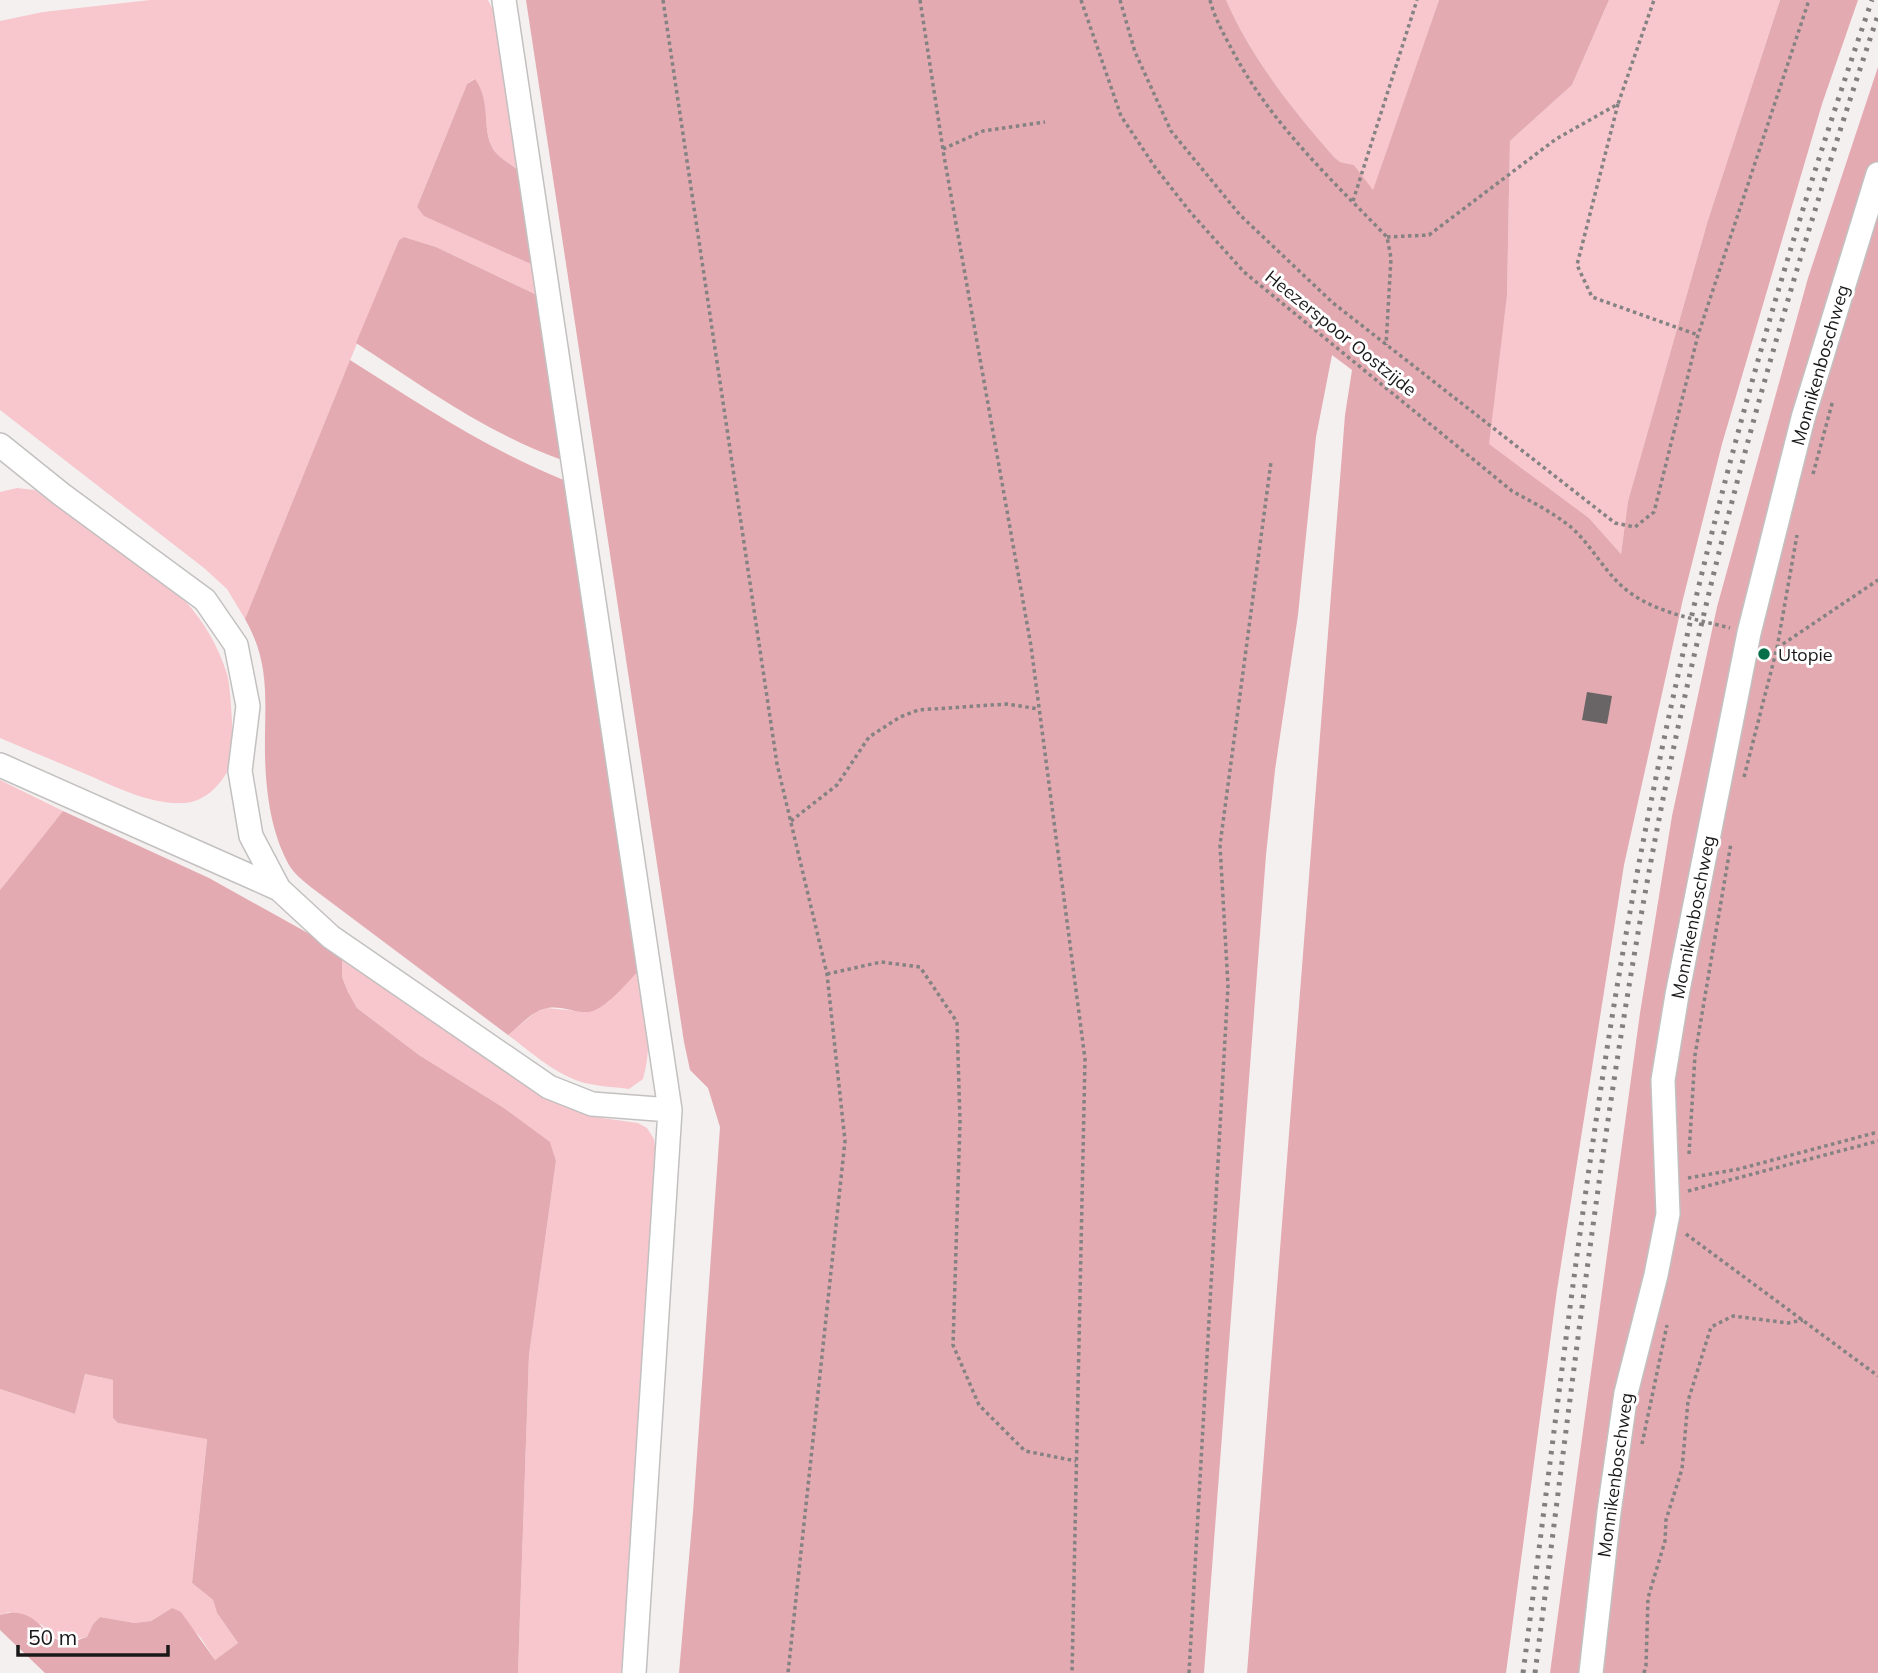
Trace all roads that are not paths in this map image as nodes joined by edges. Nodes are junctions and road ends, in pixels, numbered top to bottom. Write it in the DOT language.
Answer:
graph roads {
  1 [pos="504,0"];
  2 [pos="1878,174"];
  3 [pos="1,452"];
  4 [pos="0,765"];
  5 [pos="279,889"];
  6 [pos="670,1110"];
  7 [pos="634,1673"];
  8 [pos="1591,1673"];
  1 -- 6 [label="street"];
  2 -- 8 [label="street, Monnikenboschweg"];
  3 -- 5 [label="street"];
  4 -- 5 [label="street"];
  5 -- 6 [label="street"];
  6 -- 7 [label="street"];
}
